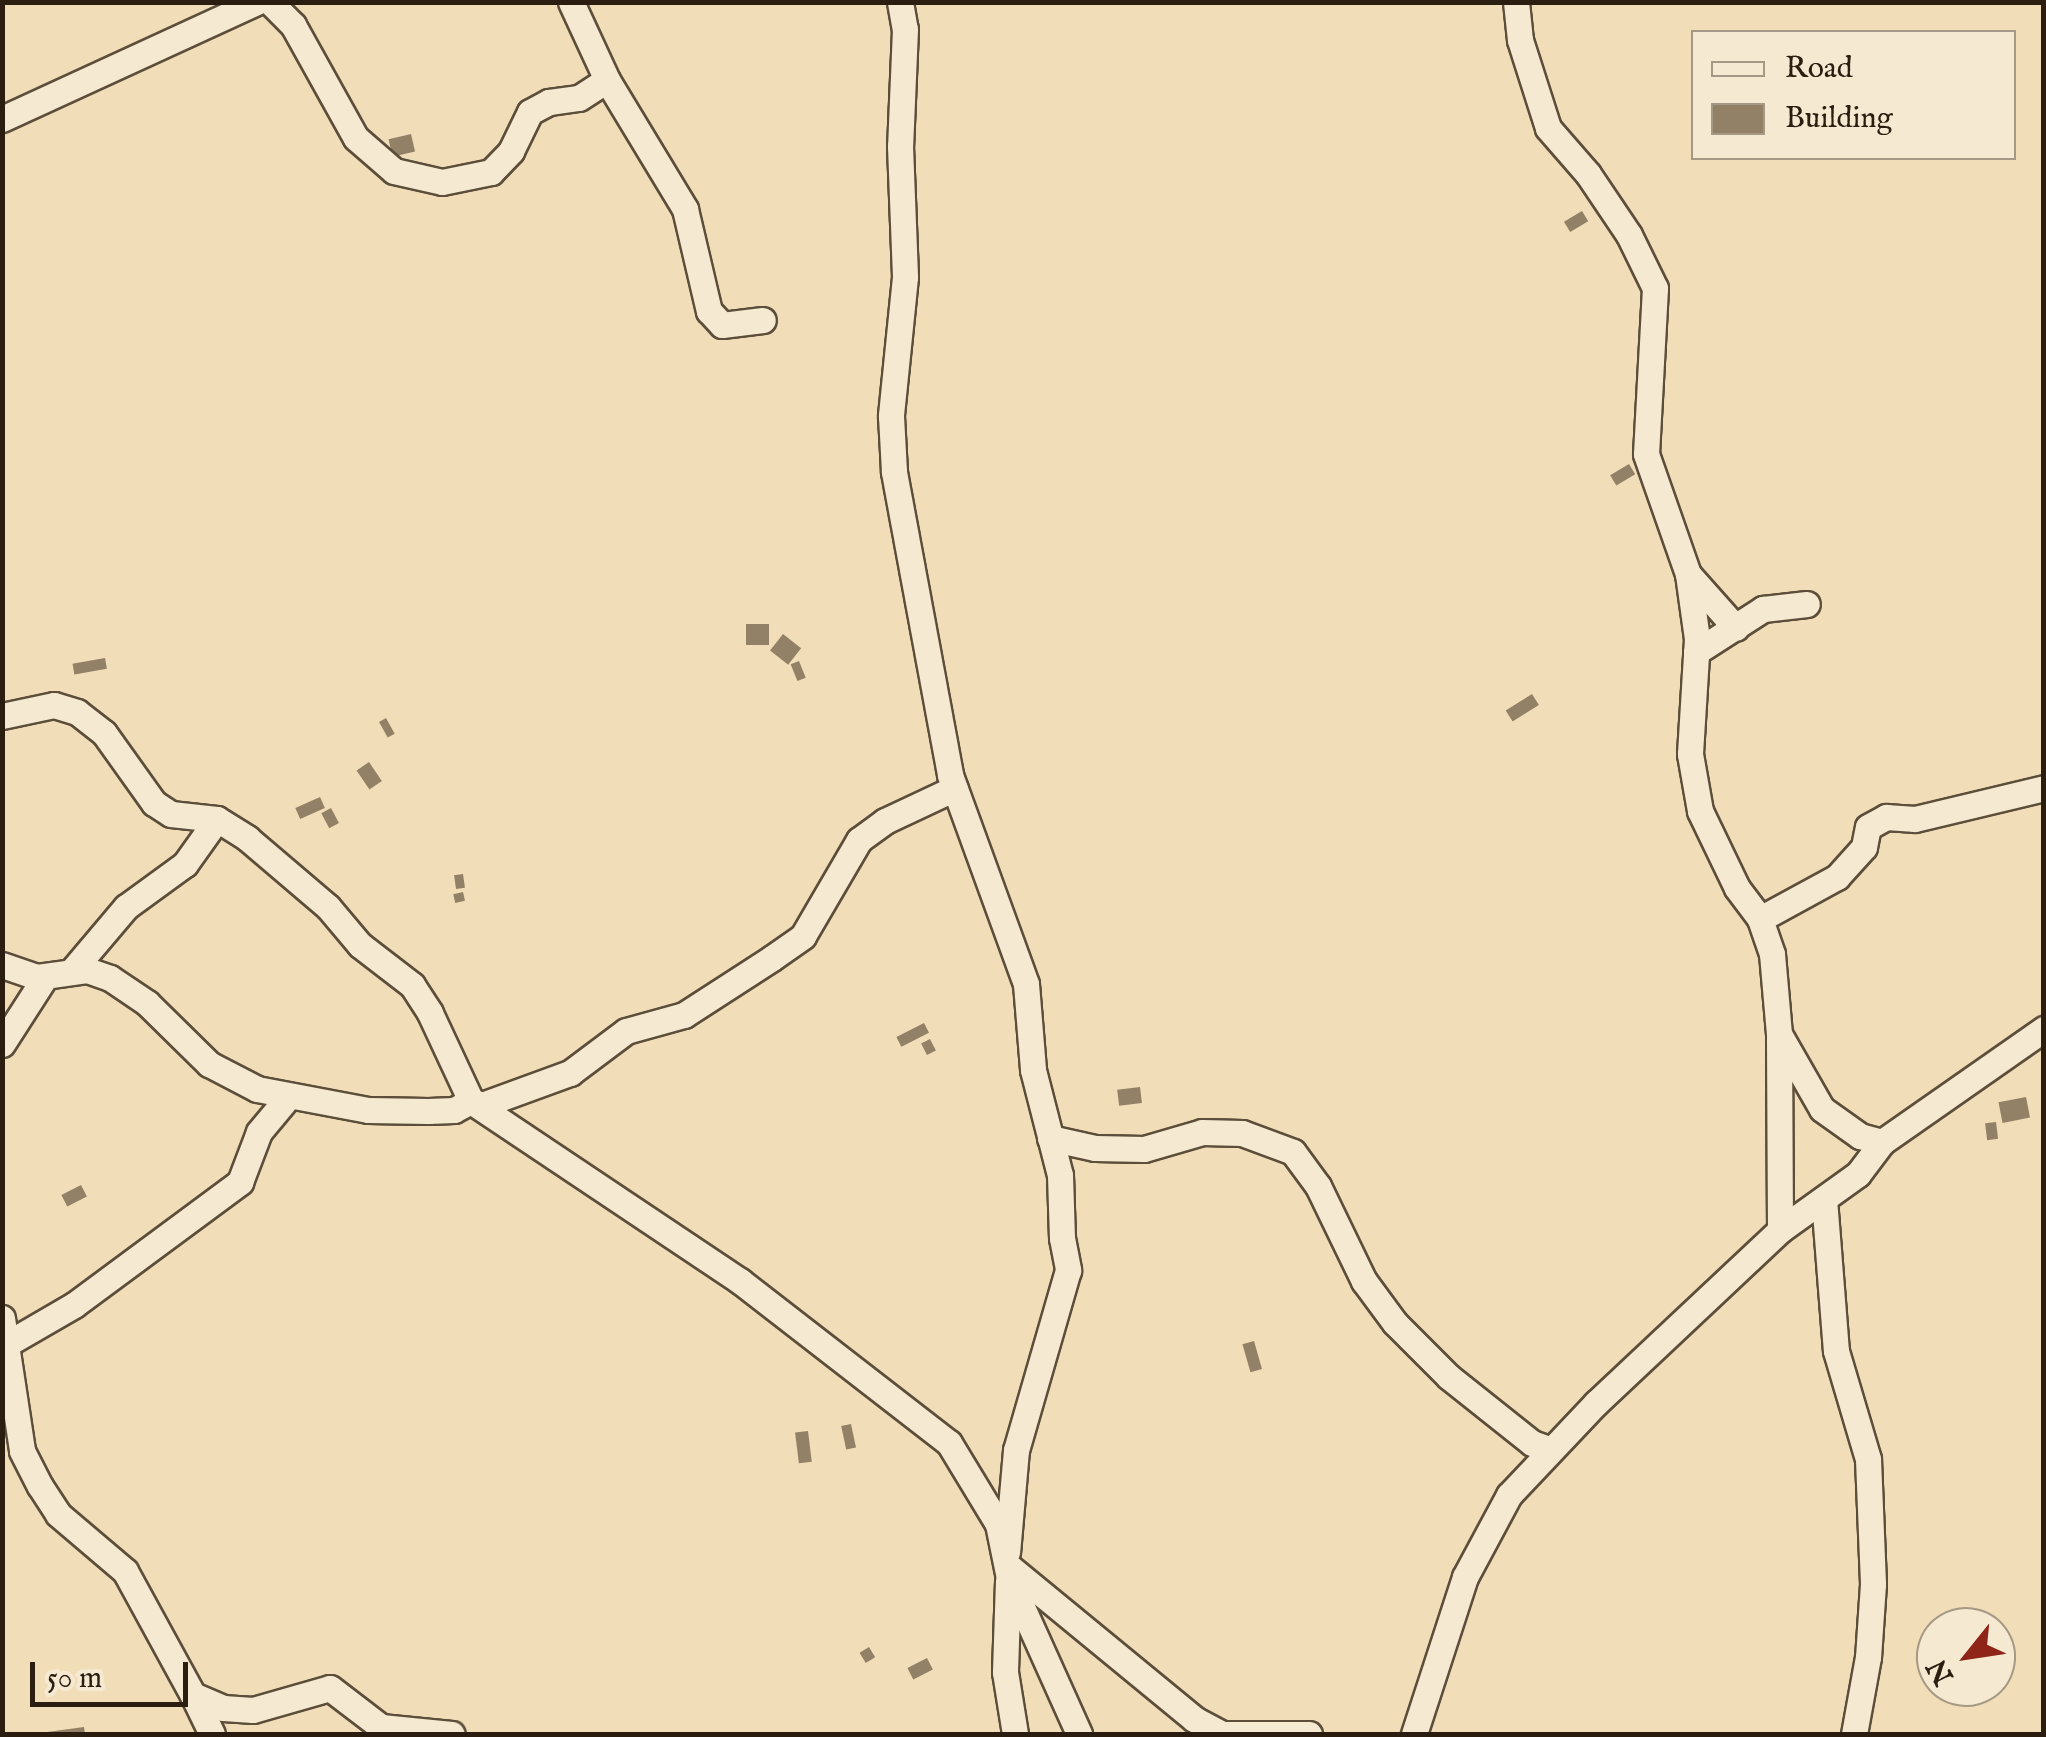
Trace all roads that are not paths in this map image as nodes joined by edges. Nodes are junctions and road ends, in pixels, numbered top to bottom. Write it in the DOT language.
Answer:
graph roads {
  1 [pos="256,2"];
  2 [pos="270,2"];
  3 [pos="571,2"];
  4 [pos="900,2"];
  5 [pos="1516,2"];
  6 [pos="607,80"];
  7 [pos="2,119"];
  8 [pos="763,320"];
  9 [pos="1688,574"];
  10 [pos="1807,604"];
  11 [pos="1736,628"];
  12 [pos="1696,652"];
  13 [pos="2,716"];
  14 [pos="955,788"];
  15 [pos="2044,788"];
  16 [pos="216,819"];
  17 [pos="1760,919"];
  18 [pos="2,965"];
  19 [pos="71,972"];
  20 [pos="45,977"];
  21 [pos="2044,1030"];
  22 [pos="1780,1034"];
  23 [pos="2,1044"];
  24 [pos="289,1096"];
  25 [pos="471,1101"];
  26 [pos="1050,1138"];
  27 [pos="1882,1142"];
  28 [pos="1824,1199"];
  29 [pos="1780,1230"];
  30 [pos="2,1318"];
  31 [pos="5,1345"];
  32 [pos="1552,1450"];
  33 [pos="1008,1565"];
  34 [pos="192,1695"];
  35 [pos="212,1734"];
  36 [pos="452,1734"];
  37 [pos="1015,1734"];
  38 [pos="1079,1734"];
  39 [pos="1309,1734"];
  40 [pos="1414,1734"];
  41 [pos="1854,1734"];
  1 -- 7 [label="street"];
  2 -- 6 [label="street"];
  3 -- 6 [label="street"];
  4 -- 14 [label="street"];
  5 -- 9 [label="street"];
  6 -- 8 [label="street"];
  9 -- 11 [label="street"];
  9 -- 12 [label="street"];
  10 -- 11 [label="street"];
  11 -- 12 [label="street"];
  12 -- 17 [label="street"];
  13 -- 16 [label="street"];
  14 -- 25 [label="street"];
  14 -- 26 [label="street"];
  15 -- 17 [label="street"];
  16 -- 19 [label="street"];
  16 -- 25 [label="street"];
  17 -- 22 [label="street"];
  18 -- 20 [label="street"];
  19 -- 20 [label="street"];
  19 -- 24 [label="street"];
  20 -- 23 [label="street"];
  21 -- 27 [label="street"];
  22 -- 27 [label="street"];
  22 -- 29 [label="street"];
  24 -- 25 [label="street"];
  24 -- 31 [label="street"];
  25 -- 33 [label="street"];
  26 -- 32 [label="street"];
  26 -- 33 [label="street"];
  27 -- 28 [label="street"];
  28 -- 29 [label="street"];
  28 -- 41 [label="street"];
  29 -- 32 [label="street"];
  30 -- 31 [label="street"];
  31 -- 34 [label="street"];
  32 -- 40 [label="street"];
  33 -- 37 [label="street"];
  33 -- 38 [label="street"];
  33 -- 39 [label="street"];
  34 -- 35 [label="street"];
  34 -- 36 [label="street"];
}
